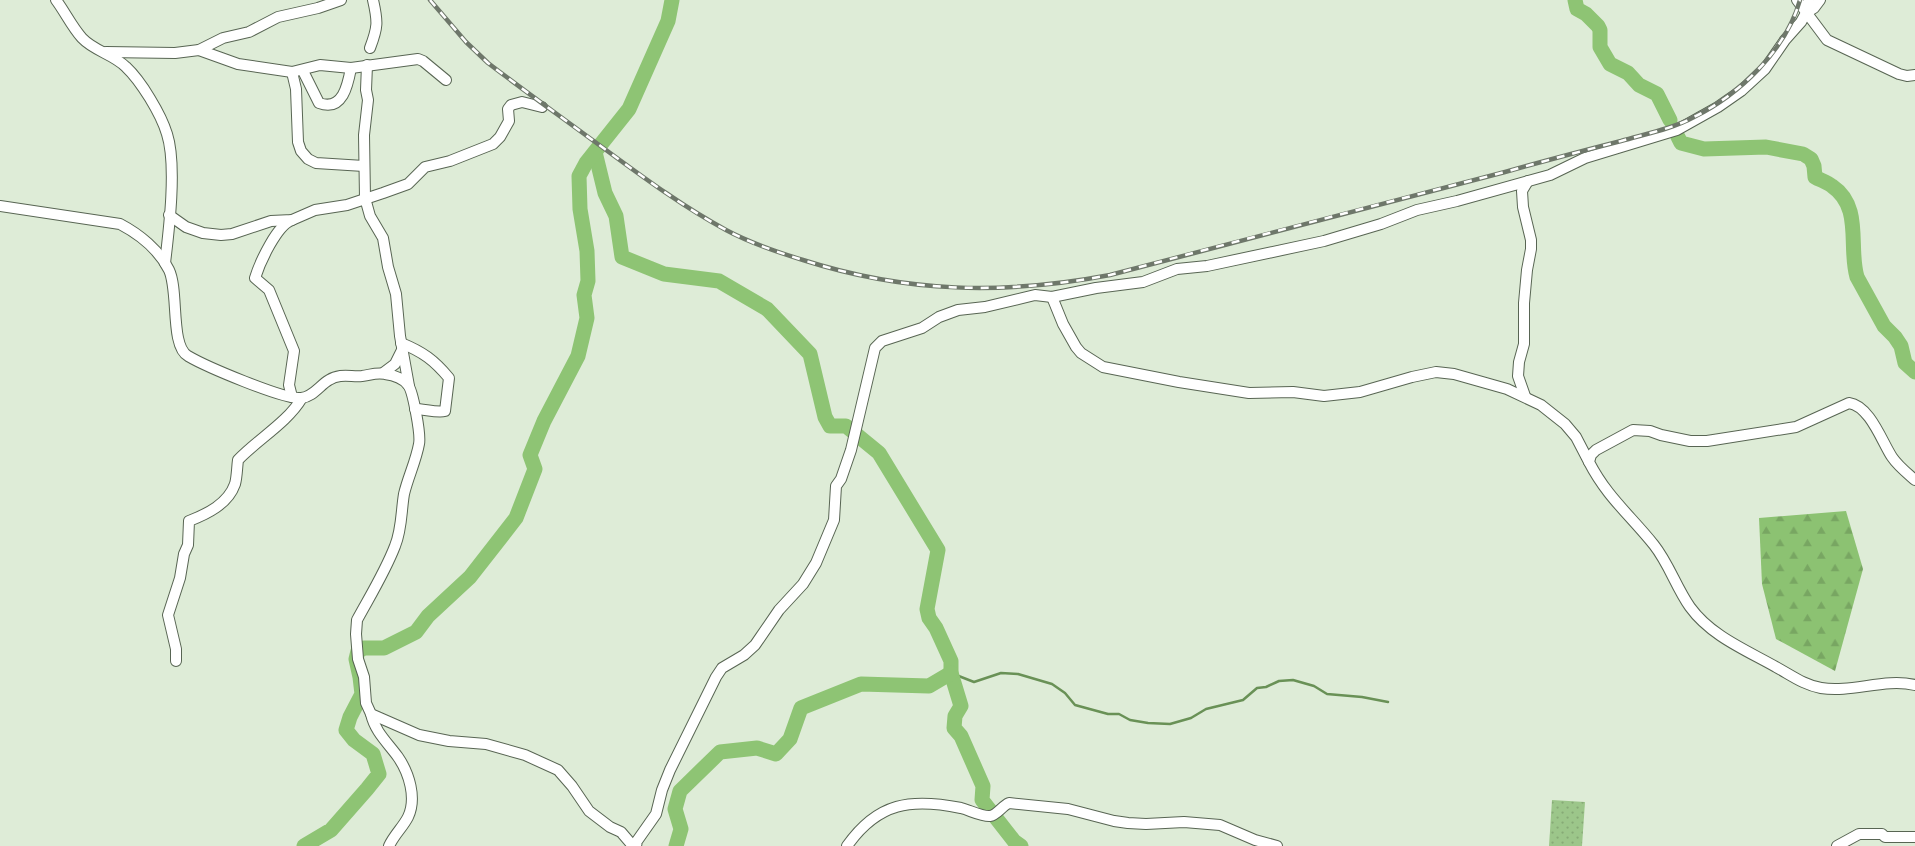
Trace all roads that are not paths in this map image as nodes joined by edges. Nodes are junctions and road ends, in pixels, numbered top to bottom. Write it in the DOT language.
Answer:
graph roads {
  1 [pos="56,0"];
  2 [pos="341,0"];
  3 [pos="374,0"];
  4 [pos="1797,0"];
  5 [pos="1809,0"];
  6 [pos="1820,0"];
  7 [pos="1806,13"];
  8 [pos="370,48"];
  9 [pos="199,50"];
  10 [pos="103,52"];
  11 [pos="366,65"];
  12 [pos="351,68"];
  13 [pos="303,71"];
  14 [pos="292,72"];
  15 [pos="1915,75"];
  16 [pos="446,80"];
  17 [pos="542,107"];
  18 [pos="364,166"];
  19 [pos="1528,181"];
  20 [pos="365,198"];
  21 [pos="0,206"];
  22 [pos="170,215"];
  23 [pos="292,220"];
  24 [pos="165,263"];
  25 [pos="1052,297"];
  26 [pos="402,346"];
  27 [pos="384,373"];
  28 [pos="409,386"];
  29 [pos="1526,396"];
  30 [pos="297,398"];
  31 [pos="415,409"];
  32 [pos="1588,462"];
  33 [pos="1915,480"];
  34 [pos="176,661"];
  35 [pos="1915,685"];
  36 [pos="371,714"];
  37 [pos="1915,837"];
  38 [pos="389,846"];
  39 [pos="634,846"];
  40 [pos="847,846"];
  41 [pos="1277,846"];
  42 [pos="1837,846"];
  1 -- 10 [label="street"];
  2 -- 9 [label="street"];
  3 -- 8 [label="street"];
  4 -- 7 [label="street"];
  5 -- 7 [label="street"];
  6 -- 7 [label="street"];
  7 -- 15 [label="street"];
  7 -- 19 [label="street"];
  9 -- 10 [label="street"];
  9 -- 14 [label="street"];
  10 -- 22 [label="street"];
  11 -- 12 [label="street"];
  11 -- 16 [label="street"];
  11 -- 18 [label="street"];
  12 -- 13 [label="street"];
  12 -- 13 [label="street"];
  13 -- 14 [label="street"];
  14 -- 18 [label="street"];
  17 -- 20 [label="street"];
  18 -- 20 [label="street"];
  19 -- 25 [label="street"];
  19 -- 29 [label="street"];
  20 -- 23 [label="street"];
  20 -- 26 [label="street"];
  21 -- 24 [label="street"];
  22 -- 23 [label="street"];
  22 -- 24 [label="street"];
  23 -- 30 [label="street"];
  24 -- 30 [label="street"];
  25 -- 29 [label="street"];
  25 -- 39 [label="street"];
  26 -- 27 [label="street"];
  26 -- 28 [label="street"];
  26 -- 31 [label="street"];
  27 -- 28 [label="street"];
  27 -- 30 [label="street"];
  28 -- 31 [label="street"];
  29 -- 32 [label="street"];
  30 -- 34 [label="street"];
  31 -- 36 [label="street"];
  32 -- 33 [label="street"];
  32 -- 35 [label="street"];
  36 -- 38 [label="street"];
  36 -- 39 [label="street"];
  37 -- 42 [label="street"];
  40 -- 41 [label="street"];
}
